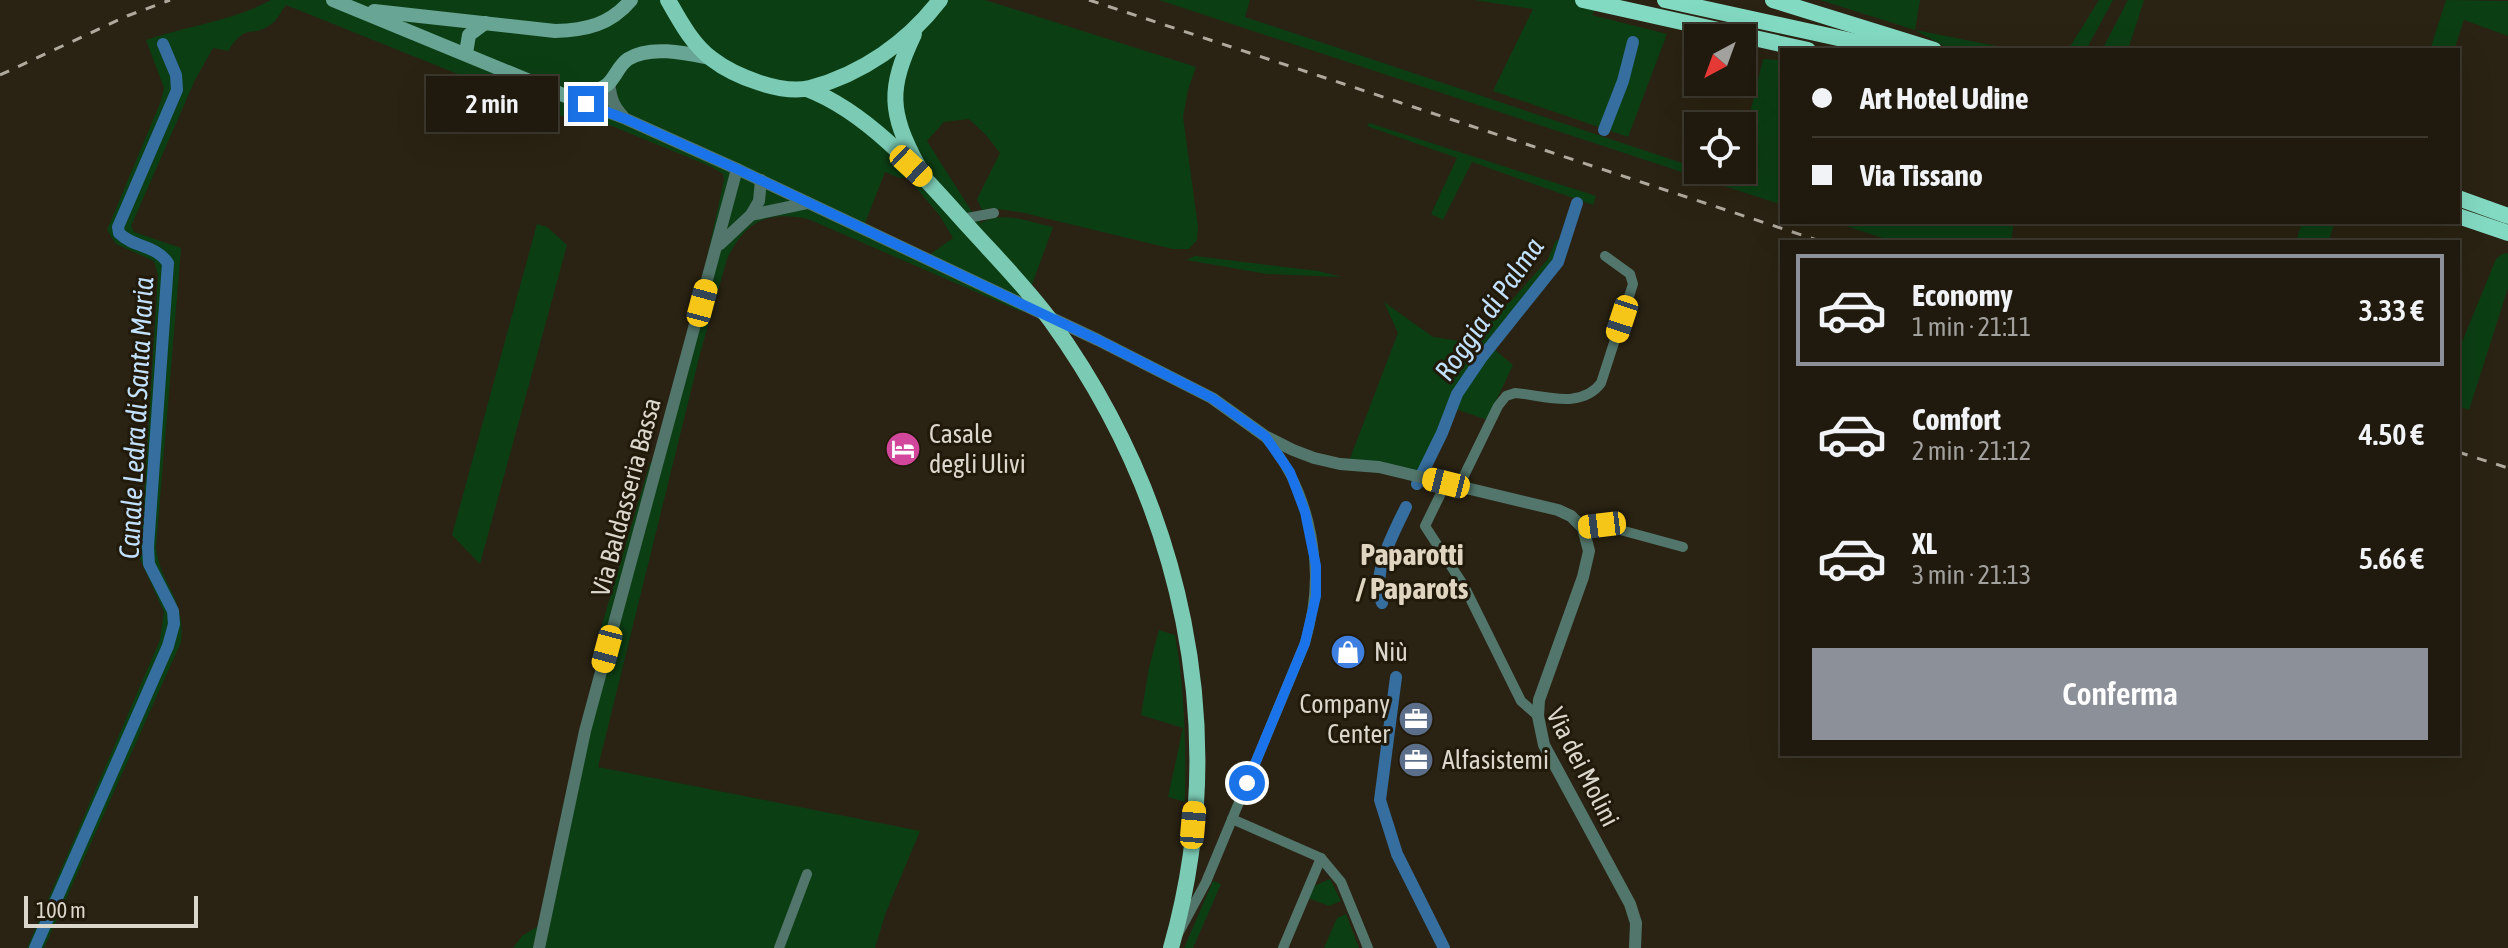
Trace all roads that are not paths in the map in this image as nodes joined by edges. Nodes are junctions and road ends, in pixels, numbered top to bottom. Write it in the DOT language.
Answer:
graph roads {
  1 [pos="334,0"];
  2 [pos="631,0"];
  3 [pos="668,0"];
  4 [pos="940,0"];
  5 [pos="1583,0"];
  6 [pos="1665,0"];
  7 [pos="1773,0"];
  8 [pos="353,8"];
  9 [pos="485,23"];
  10 [pos="915,31"];
  11 [pos="1799,48"];
  12 [pos="1884,48"];
  13 [pos="1928,48"];
  14 [pos="466,53"];
  15 [pos="710,58"];
  16 [pos="609,83"];
  17 [pos="807,89"];
  18 [pos="573,99"];
  19 [pos="626,119"];
  20 [pos="737,169"];
  21 [pos="761,180"];
  22 [pos="927,181"];
  23 [pos="2460,199"];
  24 [pos="808,203"];
  25 [pos="994,213"];
  26 [pos="751,215"];
  27 [pos="2508,216"];
  28 [pos="2460,217"];
  29 [pos="962,219"];
  30 [pos="2508,233"];
  31 [pos="717,246"];
  32 [pos="1605,256"];
  33 [pos="1048,318"];
  34 [pos="1265,436"];
  35 [pos="1453,484"];
  36 [pos="1583,528"];
  37 [pos="1683,547"];
  38 [pos="1538,716"];
  39 [pos="1232,819"];
  40 [pos="1321,858"];
  41 [pos="807,874"];
  42 [pos="1172,945"];
  43 [pos="539,948"];
  44 [pos="779,948"];
  45 [pos="1283,948"];
  46 [pos="1368,948"];
  47 [pos="1635,948"];
  1 -- 8 [label="main road"];
  2 -- 9 [label="main road"];
  3 -- 15 [label="main road"];
  4 -- 10 [label="main road"];
  5 -- 11 [label="highway"];
  6 -- 12 [label="highway"];
  7 -- 13 [label="highway"];
  8 -- 9 [label="main road"];
  8 -- 14 [label="main road"];
  9 -- 14 [label="main road"];
  10 -- 17 [label="main road"];
  10 -- 22 [label="main road"];
  14 -- 18 [label="main road"];
  15 -- 16 [label="main road"];
  15 -- 17 [label="main road"];
  16 -- 18 [label="main road"];
  16 -- 19 [label="street"];
  17 -- 22 [label="main road"];
  18 -- 19 [label="street"];
  19 -- 20 [label="street"];
  20 -- 21 [label="street"];
  20 -- 31 [label="street, Via Baldasseria Bassa"];
  21 -- 24 [label="street"];
  21 -- 26 [label="street"];
  22 -- 29 [label="main road"];
  23 -- 27 [label="highway"];
  24 -- 26 [label="street"];
  24 -- 33 [label="street"];
  25 -- 29 [label="street"];
  26 -- 31 [label="street"];
  28 -- 30 [label="highway"];
  29 -- 33 [label="main road"];
  31 -- 43 [label="street, Via Baldasseria Bassa"];
  32 -- 35 [label="street"];
  33 -- 34 [label="street"];
  33 -- 42 [label="main road"];
  34 -- 35 [label="street"];
  34 -- 39 [label="street"];
  35 -- 36 [label="street"];
  35 -- 38 [label="street, Via dei Molini"];
  36 -- 37 [label="street"];
  36 -- 38 [label="street"];
  38 -- 47 [label="street, Via dei Molini"];
  39 -- 40 [label="street"];
  39 -- 42 [label="street"];
  40 -- 45 [label="street"];
  40 -- 46 [label="street"];
  41 -- 44 [label="street"];
}
